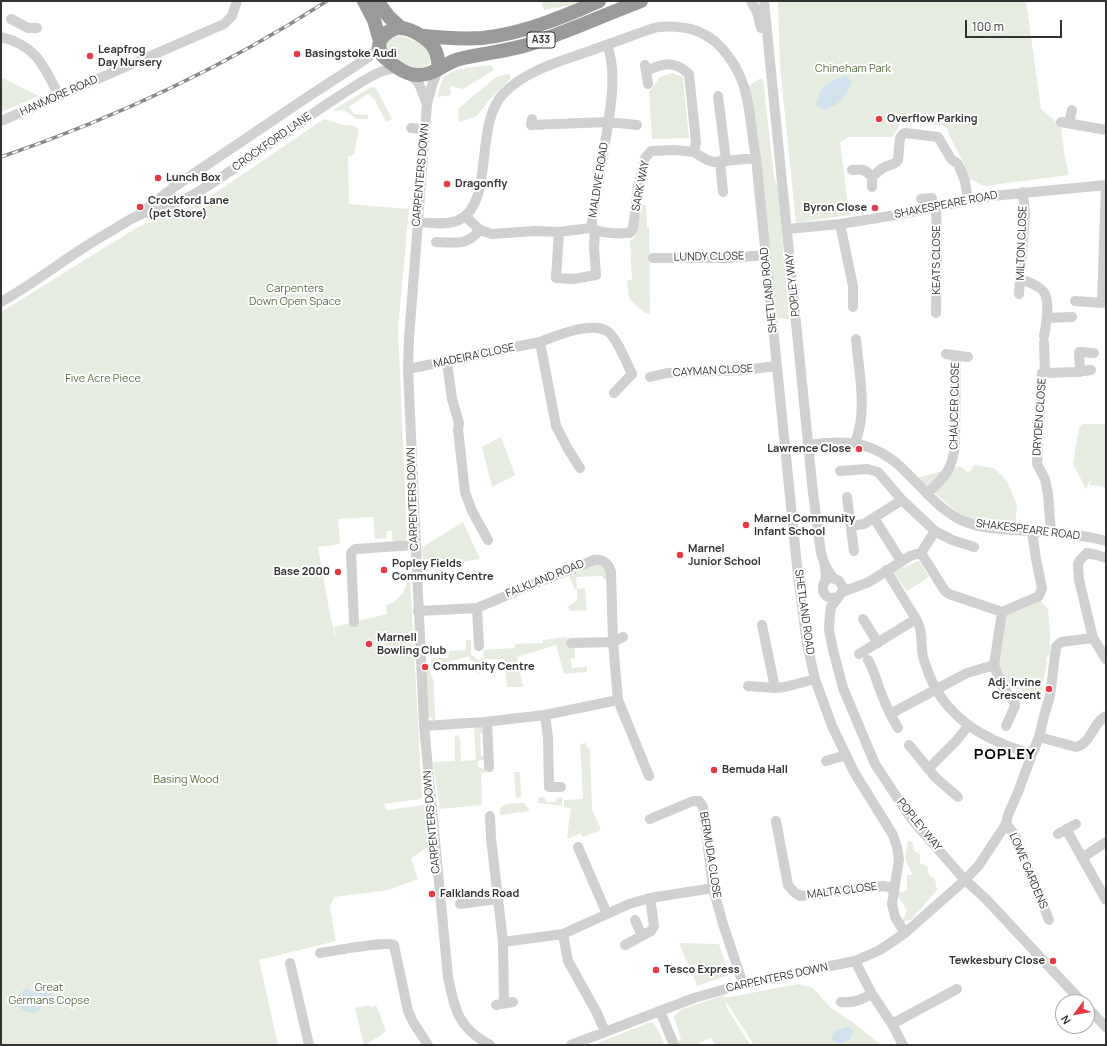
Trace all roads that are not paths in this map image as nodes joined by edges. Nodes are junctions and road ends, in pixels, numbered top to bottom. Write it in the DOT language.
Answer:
graph roads {
  1 [pos="237,1"];
  2 [pos="364,1"];
  3 [pos="377,1"];
  4 [pos="599,1"];
  5 [pos="641,1"];
  6 [pos="751,1"];
  7 [pos="764,2"];
  8 [pos="11,19"];
  9 [pos="401,28"];
  10 [pos="424,36"];
  11 [pos="1,37"];
  12 [pos="18,42"];
  13 [pos="379,44"];
  14 [pos="607,45"];
  15 [pos="769,57"];
  16 [pos="439,68"];
  17 [pos="406,72"];
  18 [pos="648,84"];
  19 [pos="59,96"];
  20 [pos="718,96"];
  21 [pos="427,104"];
  22 [pos="1072,110"];
  23 [pos="532,119"];
  24 [pos="1,121"];
  25 [pos="608,122"];
  26 [pos="637,125"];
  27 [pos="411,128"];
  28 [pos="425,129"];
  29 [pos="1106,130"];
  30 [pos="697,154"];
  31 [pos="756,158"];
  32 [pos="723,161"];
  33 [pos="852,170"];
  34 [pos="1106,185"];
  35 [pos="723,192"];
  36 [pos="1023,192"];
  37 [pos="968,200"];
  38 [pos="930,202"];
  39 [pos="141,214"];
  40 [pos="465,216"];
  41 [pos="418,222"];
  42 [pos="840,224"];
  43 [pos="593,229"];
  44 [pos="787,229"];
  45 [pos="480,230"];
  46 [pos="559,232"];
  47 [pos="435,241"];
  48 [pos="765,255"];
  49 [pos="652,259"];
  50 [pos="1020,279"];
  51 [pos="1020,294"];
  52 [pos="1075,301"];
  53 [pos="1,302"];
  54 [pos="1104,302"];
  55 [pos="853,307"];
  56 [pos="936,313"];
  57 [pos="1072,317"];
  58 [pos="1047,318"];
  59 [pos="856,339"];
  60 [pos="540,342"];
  61 [pos="1094,352"];
  62 [pos="968,357"];
  63 [pos="447,362"];
  64 [pos="777,366"];
  65 [pos="408,369"];
  66 [pos="1091,370"];
  67 [pos="1080,372"];
  68 [pos="1044,373"];
  69 [pos="647,377"];
  70 [pos="614,393"];
  71 [pos="855,443"];
  72 [pos="809,445"];
  73 [pos="580,468"];
  74 [pos="840,471"];
  75 [pos="927,494"];
  76 [pos="847,497"];
  77 [pos="902,500"];
  78 [pos="874,518"];
  79 [pos="851,526"];
  80 [pos="936,531"];
  81 [pos="1032,531"];
  82 [pos="1051,532"];
  83 [pos="488,541"];
  84 [pos="1106,541"];
  85 [pos="416,545"];
  86 [pos="974,547"];
  87 [pos="854,551"];
  88 [pos="921,553"];
  89 [pos="1106,558"];
  90 [pos="901,561"];
  91 [pos="886,570"];
  92 [pos="832,580"];
  93 [pos="860,585"];
  94 [pos="840,595"];
  95 [pos="827,597"];
  96 [pos="831,607"];
  97 [pos="478,608"];
  98 [pos="418,611"];
  99 [pos="1002,612"];
  100 [pos="863,619"];
  101 [pos="916,619"];
  102 [pos="354,622"];
  103 [pos="762,625"];
  104 [pos="623,637"];
  105 [pos="1093,638"];
  106 [pos="613,642"];
  107 [pos="571,643"];
  108 [pos="878,643"];
  109 [pos="1102,645"];
  110 [pos="479,646"];
  111 [pos="859,654"];
  112 [pos="868,660"];
  113 [pos="1106,660"];
  114 [pos="994,665"];
  115 [pos="815,679"];
  116 [pos="748,686"];
  117 [pos="775,688"];
  118 [pos="936,688"];
  119 [pos="618,700"];
  120 [pos="890,714"];
  121 [pos="545,715"];
  122 [pos="1106,716"];
  123 [pos="487,722"];
  124 [pos="424,726"];
  125 [pos="968,726"];
  126 [pos="1006,726"];
  127 [pos="898,728"];
  128 [pos="1039,737"];
  129 [pos="909,745"];
  130 [pos="1032,754"];
  131 [pos="846,755"];
  132 [pos="826,761"];
  133 [pos="486,765"];
  134 [pos="928,769"];
  135 [pos="649,776"];
  136 [pos="561,787"];
  137 [pos="958,797"];
  138 [pos="490,816"];
  139 [pos="650,819"];
  140 [pos="776,821"];
  141 [pos="1006,824"];
  142 [pos="1076,824"];
  143 [pos="1106,842"];
  144 [pos="578,846"];
  145 [pos="1082,858"];
  146 [pos="965,880"];
  147 [pos="713,888"];
  148 [pos="894,888"];
  149 [pos="650,898"];
  150 [pos="497,899"];
  151 [pos="1106,900"];
  152 [pos="460,904"];
  153 [pos="607,914"];
  154 [pos="635,920"];
  155 [pos="1049,920"];
  156 [pos="905,933"];
  157 [pos="563,934"];
  158 [pos="642,936"];
  159 [pos="503,942"];
  160 [pos="625,945"];
  161 [pos="320,953"];
  162 [pos="855,961"];
  163 [pos="290,962"];
  164 [pos="743,984"];
  165 [pos="957,989"];
  166 [pos="872,994"];
  167 [pos="1075,994"];
  168 [pos="841,1002"];
  169 [pos="504,1003"];
  170 [pos="660,1011"];
  171 [pos="1095,1014"];
  172 [pos="1104,1021"];
  173 [pos="892,1024"];
  174 [pos="605,1032"];
  175 [pos="309,1045"];
  176 [pos="428,1045"];
  177 [pos="490,1045"];
  178 [pos="571,1045"];
  179 [pos="674,1045"];
  180 [pos="903,1045"];
  1 -- 19 [label="street, HANMORE ROAD"];
  2 -- 13 [label="highway"];
  3 -- 9 [label="highway, A33"];
  4 -- 10 [label="highway, A33"];
  5 -- 16 [label="highway, A33"];
  6 -- 15 [label="street"];
  7 -- 15 [label="street, POPLEY WAY"];
  8 -- 12 [label="street"];
  9 -- 10 [label="highway, A33"];
  9 -- 13 [label="highway"];
  10 -- 16 [label="highway"];
  11 -- 12 [label="street"];
  12 -- 19 [label="street"];
  13 -- 17 [label="highway"];
  13 -- 39 [label="street, CROCKFORD LANE"];
  14 -- 25 [label="street, MALDIVE ROAD"];
  14 -- 31 [label="street, SHETLAND ROAD"];
  14 -- 40 [label="street, SHETLAND ROAD"];
  15 -- 44 [label="street, POPLEY WAY"];
  16 -- 17 [label="highway, A33"];
  16 -- 21 [label="street, CARPENTERS DOWN"];
  17 -- 21 [label="street, CARPENTERS DOWN"];
  17 -- 39 [label="street, CROCKFORD LANE"];
  18 -- 30 [label="street"];
  19 -- 24 [label="street, HANMORE ROAD"];
  20 -- 32 [label="street"];
  21 -- 28 [label="street, CARPENTERS DOWN"];
  22 -- 29 [label="street"];
  23 -- 25 [label="street"];
  25 -- 26 [label="street"];
  25 -- 43 [label="street, MALDIVE ROAD"];
  27 -- 28 [label="street"];
  28 -- 41 [label="street, CARPENTERS DOWN"];
  30 -- 32 [label="street"];
  30 -- 43 [label="street, SARK WAY"];
  31 -- 32 [label="street"];
  31 -- 48 [label="street, SHETLAND ROAD"];
  32 -- 35 [label="street"];
  33 -- 37 [label="street"];
  34 -- 36 [label="street, SHAKESPEARE ROAD"];
  34 -- 54 [label="street"];
  36 -- 37 [label="street, SHAKESPEARE ROAD"];
  36 -- 50 [label="street, MILTON CLOSE"];
  37 -- 38 [label="street, SHAKESPEARE ROAD"];
  38 -- 42 [label="street, SHAKESPEARE ROAD"];
  38 -- 56 [label="street, KEATS CLOSE"];
  39 -- 53 [label="street, CROCKFORD LANE"];
  40 -- 41 [label="street"];
  40 -- 45 [label="street"];
  41 -- 65 [label="street, CARPENTERS DOWN"];
  42 -- 44 [label="street, SHAKESPEARE ROAD"];
  42 -- 55 [label="street"];
  43 -- 46 [label="street, MALDIVE ROAD"];
  43 -- 46 [label="street"];
  44 -- 72 [label="street, POPLEY WAY"];
  45 -- 46 [label="street, MALDIVE ROAD"];
  45 -- 47 [label="street"];
  48 -- 49 [label="street, LUNDY CLOSE"];
  48 -- 64 [label="street, SHETLAND ROAD"];
  50 -- 51 [label="street, MILTON CLOSE"];
  50 -- 58 [label="street, DRYDEN CLOSE"];
  52 -- 54 [label="street"];
  57 -- 58 [label="street"];
  58 -- 68 [label="street, DRYDEN CLOSE"];
  59 -- 71 [label="street"];
  60 -- 63 [label="street, MADEIRA CLOSE"];
  60 -- 70 [label="street, MADEIRA CLOSE"];
  60 -- 73 [label="street"];
  61 -- 67 [label="street"];
  62 -- 75 [label="street, CHAUCER CLOSE"];
  63 -- 65 [label="street, MADEIRA CLOSE"];
  63 -- 83 [label="street"];
  64 -- 69 [label="street, CAYMAN CLOSE"];
  64 -- 115 [label="street, SHETLAND ROAD"];
  65 -- 85 [label="street, CARPENTERS DOWN"];
  66 -- 67 [label="street"];
  67 -- 68 [label="street"];
  68 -- 82 [label="street, DRYDEN CLOSE"];
  71 -- 72 [label="street, SHAKESPEARE ROAD"];
  71 -- 75 [label="street, SHAKESPEARE ROAD"];
  72 -- 92 [label="street, POPLEY WAY"];
  74 -- 77 [label="street"];
  75 -- 81 [label="street, SHAKESPEARE ROAD"];
  76 -- 79 [label="street"];
  77 -- 78 [label="street"];
  77 -- 80 [label="street"];
  78 -- 79 [label="street"];
  78 -- 90 [label="street"];
  79 -- 87 [label="street"];
  80 -- 86 [label="street"];
  80 -- 88 [label="street"];
  81 -- 82 [label="street, SHAKESPEARE ROAD"];
  81 -- 99 [label="street"];
  82 -- 84 [label="street, SHAKESPEARE ROAD"];
  85 -- 98 [label="street, CARPENTERS DOWN"];
  85 -- 102 [label="street"];
  88 -- 90 [label="street"];
  88 -- 99 [label="street"];
  89 -- 105 [label="street"];
  90 -- 91 [label="street"];
  91 -- 93 [label="street"];
  91 -- 101 [label="street"];
  92 -- 93 [label="street"];
  92 -- 94 [label="street, POPLEY WAY"];
  92 -- 95 [label="street, POPLEY WAY"];
  93 -- 94 [label="street"];
  94 -- 95 [label="street"];
  94 -- 96 [label="street"];
  95 -- 96 [label="street, POPLEY WAY"];
  96 -- 146 [label="street, POPLEY WAY"];
  97 -- 98 [label="street, FALKLAND ROAD"];
  97 -- 106 [label="street, FALKLAND ROAD"];
  97 -- 110 [label="street"];
  98 -- 124 [label="street, CARPENTERS DOWN"];
  99 -- 114 [label="street"];
  100 -- 108 [label="street"];
  101 -- 108 [label="street"];
  101 -- 118 [label="street"];
  103 -- 117 [label="street"];
  104 -- 106 [label="street"];
  105 -- 109 [label="street"];
  105 -- 128 [label="street, CARPENTERS DOWN"];
  106 -- 107 [label="street"];
  106 -- 119 [label="street, FALKLAND ROAD"];
  108 -- 111 [label="street"];
  109 -- 113 [label="street"];
  112 -- 120 [label="street"];
  114 -- 118 [label="street"];
  114 -- 126 [label="street"];
  115 -- 117 [label="street"];
  115 -- 131 [label="street, SHETLAND ROAD"];
  116 -- 117 [label="street"];
  118 -- 120 [label="street"];
  118 -- 125 [label="street"];
  119 -- 121 [label="street"];
  119 -- 135 [label="street, FALKLAND ROAD"];
  120 -- 127 [label="street"];
  121 -- 123 [label="street"];
  121 -- 136 [label="street"];
  122 -- 128 [label="street"];
  123 -- 124 [label="street"];
  123 -- 133 [label="street"];
  124 -- 177 [label="street, CARPENTERS DOWN"];
  125 -- 130 [label="street"];
  125 -- 134 [label="street"];
  128 -- 130 [label="street, CARPENTERS DOWN"];
  129 -- 134 [label="street"];
  130 -- 141 [label="street, CARPENTERS DOWN"];
  131 -- 132 [label="street"];
  131 -- 148 [label="street, SHETLAND ROAD"];
  134 -- 137 [label="street"];
  138 -- 150 [label="street"];
  139 -- 147 [label="street, BERMUDA CLOSE"];
  140 -- 148 [label="street, MALTA CLOSE"];
  141 -- 146 [label="street, CARPENTERS DOWN"];
  141 -- 155 [label="street, LOWE GARDENS"];
  142 -- 145 [label="street"];
  143 -- 145 [label="street"];
  144 -- 153 [label="street"];
  145 -- 151 [label="street"];
  146 -- 156 [label="street, CARPENTERS DOWN"];
  146 -- 167 [label="street, POPLEY WAY"];
  147 -- 149 [label="street"];
  147 -- 164 [label="street, BERMUDA CLOSE"];
  148 -- 156 [label="street, SHETLAND ROAD"];
  149 -- 153 [label="street"];
  149 -- 158 [label="street"];
  150 -- 152 [label="street"];
  150 -- 159 [label="street"];
  153 -- 157 [label="street"];
  154 -- 158 [label="street"];
  156 -- 162 [label="street, CARPENTERS DOWN"];
  157 -- 159 [label="street"];
  157 -- 174 [label="street"];
  158 -- 160 [label="street"];
  159 -- 169 [label="street"];
  161 -- 176 [label="street"];
  162 -- 164 [label="street, CARPENTERS DOWN"];
  162 -- 166 [label="street"];
  163 -- 175 [label="street"];
  164 -- 170 [label="street, CARPENTERS DOWN"];
  165 -- 173 [label="street"];
  166 -- 168 [label="street"];
  166 -- 173 [label="street"];
  170 -- 174 [label="street, CARPENTERS DOWN"];
  170 -- 179 [label="street"];
  171 -- 172 [label="street"];
  173 -- 180 [label="street"];
  174 -- 178 [label="street, CARPENTERS DOWN"];
}
